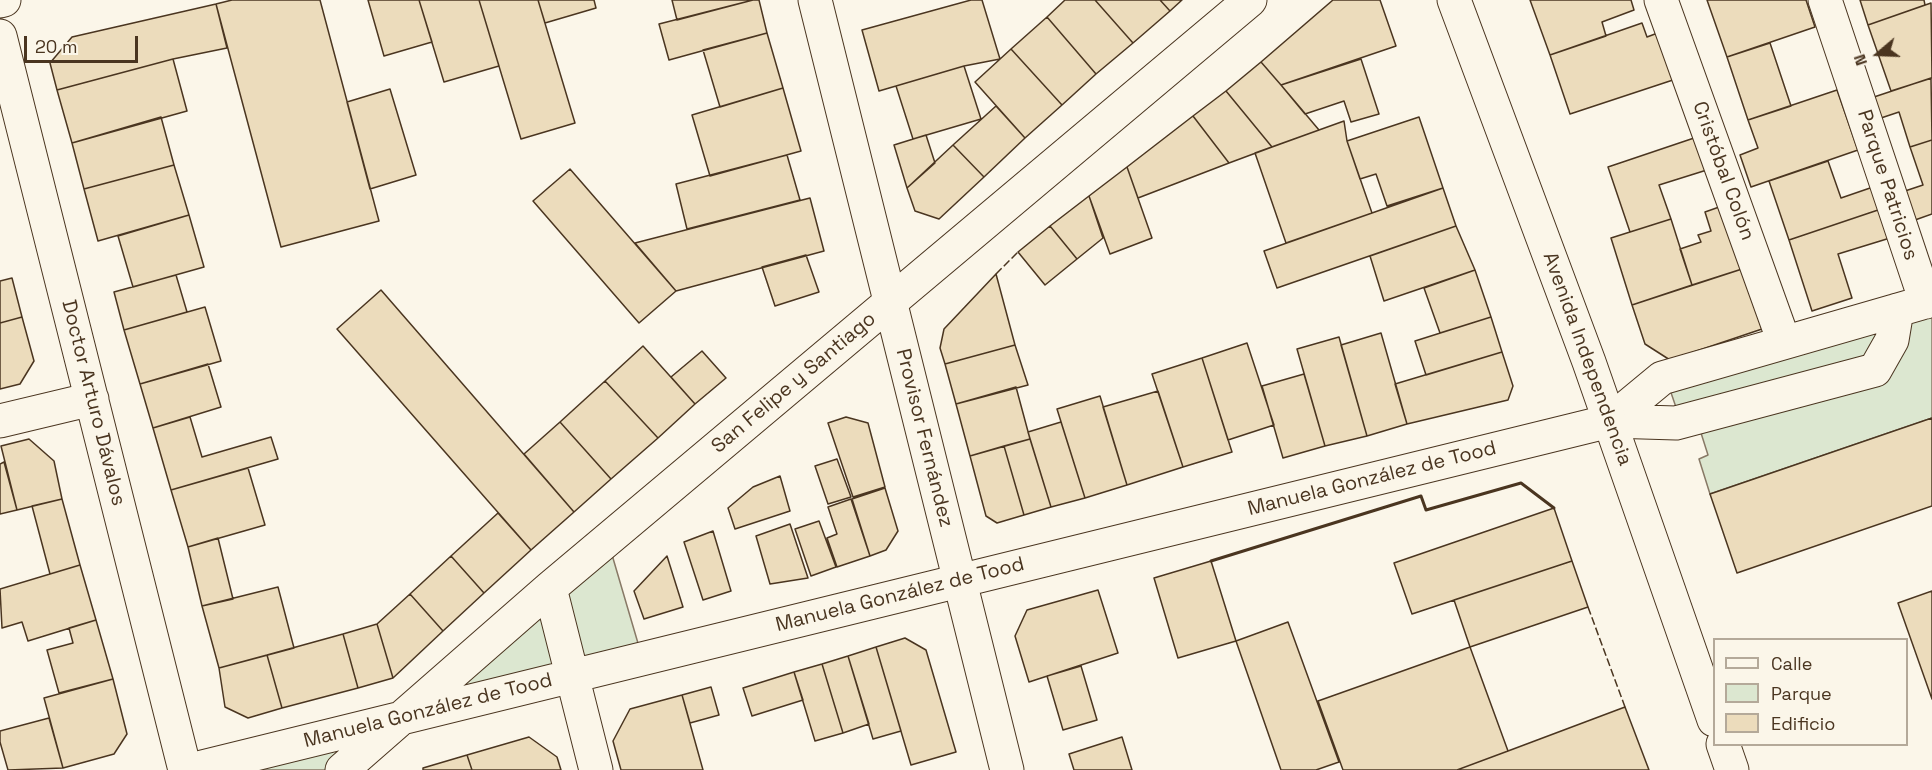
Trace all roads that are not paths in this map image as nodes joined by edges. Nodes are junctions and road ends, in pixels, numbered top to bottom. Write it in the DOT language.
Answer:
graph roads {
  1 [pos="815,0"];
  2 [pos="1250,0"];
  3 [pos="1454,0"];
  4 [pos="1661,0"];
  5 [pos="1825,0"];
  6 [pos="0,36"];
  7 [pos="890,303"];
  8 [pos="1918,304"];
  9 [pos="1784,342"];
  10 [pos="92,399"];
  11 [pos="0,421"];
  12 [pos="1610,421"];
  13 [pos="960,580"];
  14 [pos="550,588"];
  15 [pos="572,676"];
  16 [pos="404,717"];
  17 [pos="1713,717"];
  18 [pos="1724,746"];
  19 [pos="185,770"];
  20 [pos="190,770"];
  21 [pos="342,770"];
  22 [pos="596,770"];
  23 [pos="1007,770"];
  24 [pos="1732,770"];
  1 -- 7 [label="street, Provisor Fernández"];
  2 -- 7 [label="street, San Felipe y Santiago"];
  3 -- 12 [label="street, Avenida Independencia"];
  4 -- 9 [label="street, Cristóbal Colón"];
  5 -- 8 [label="street, Parque Patricios"];
  6 -- 10 [label="street, Doctor Arturo Dávalos"];
  7 -- 13 [label="street, Provisor Fernández"];
  7 -- 14 [label="street, San Felipe y Santiago"];
  8 -- 9 [label="street, Manuela González de Tood"];
  8 -- 12 [label="street, Manuela González de Tood"];
  9 -- 12 [label="street, Manuela González de Tood"];
  10 -- 11 [label="street"];
  10 -- 19 [label="street, Doctor Arturo Dávalos"];
  12 -- 13 [label="street, Manuela González de Tood"];
  12 -- 17 [label="street, Avenida Independencia"];
  13 -- 15 [label="street, Manuela González de Tood"];
  13 -- 23 [label="street, Provisor Fernández"];
  14 -- 15 [label="street"];
  14 -- 16 [label="street, San Felipe y Santiago"];
  15 -- 16 [label="street, Manuela González de Tood"];
  15 -- 22 [label="street"];
  16 -- 20 [label="street, Manuela González de Tood"];
  16 -- 21 [label="street, San Felipe y Santiago"];
  18 -- 24 [label="street"];
}
